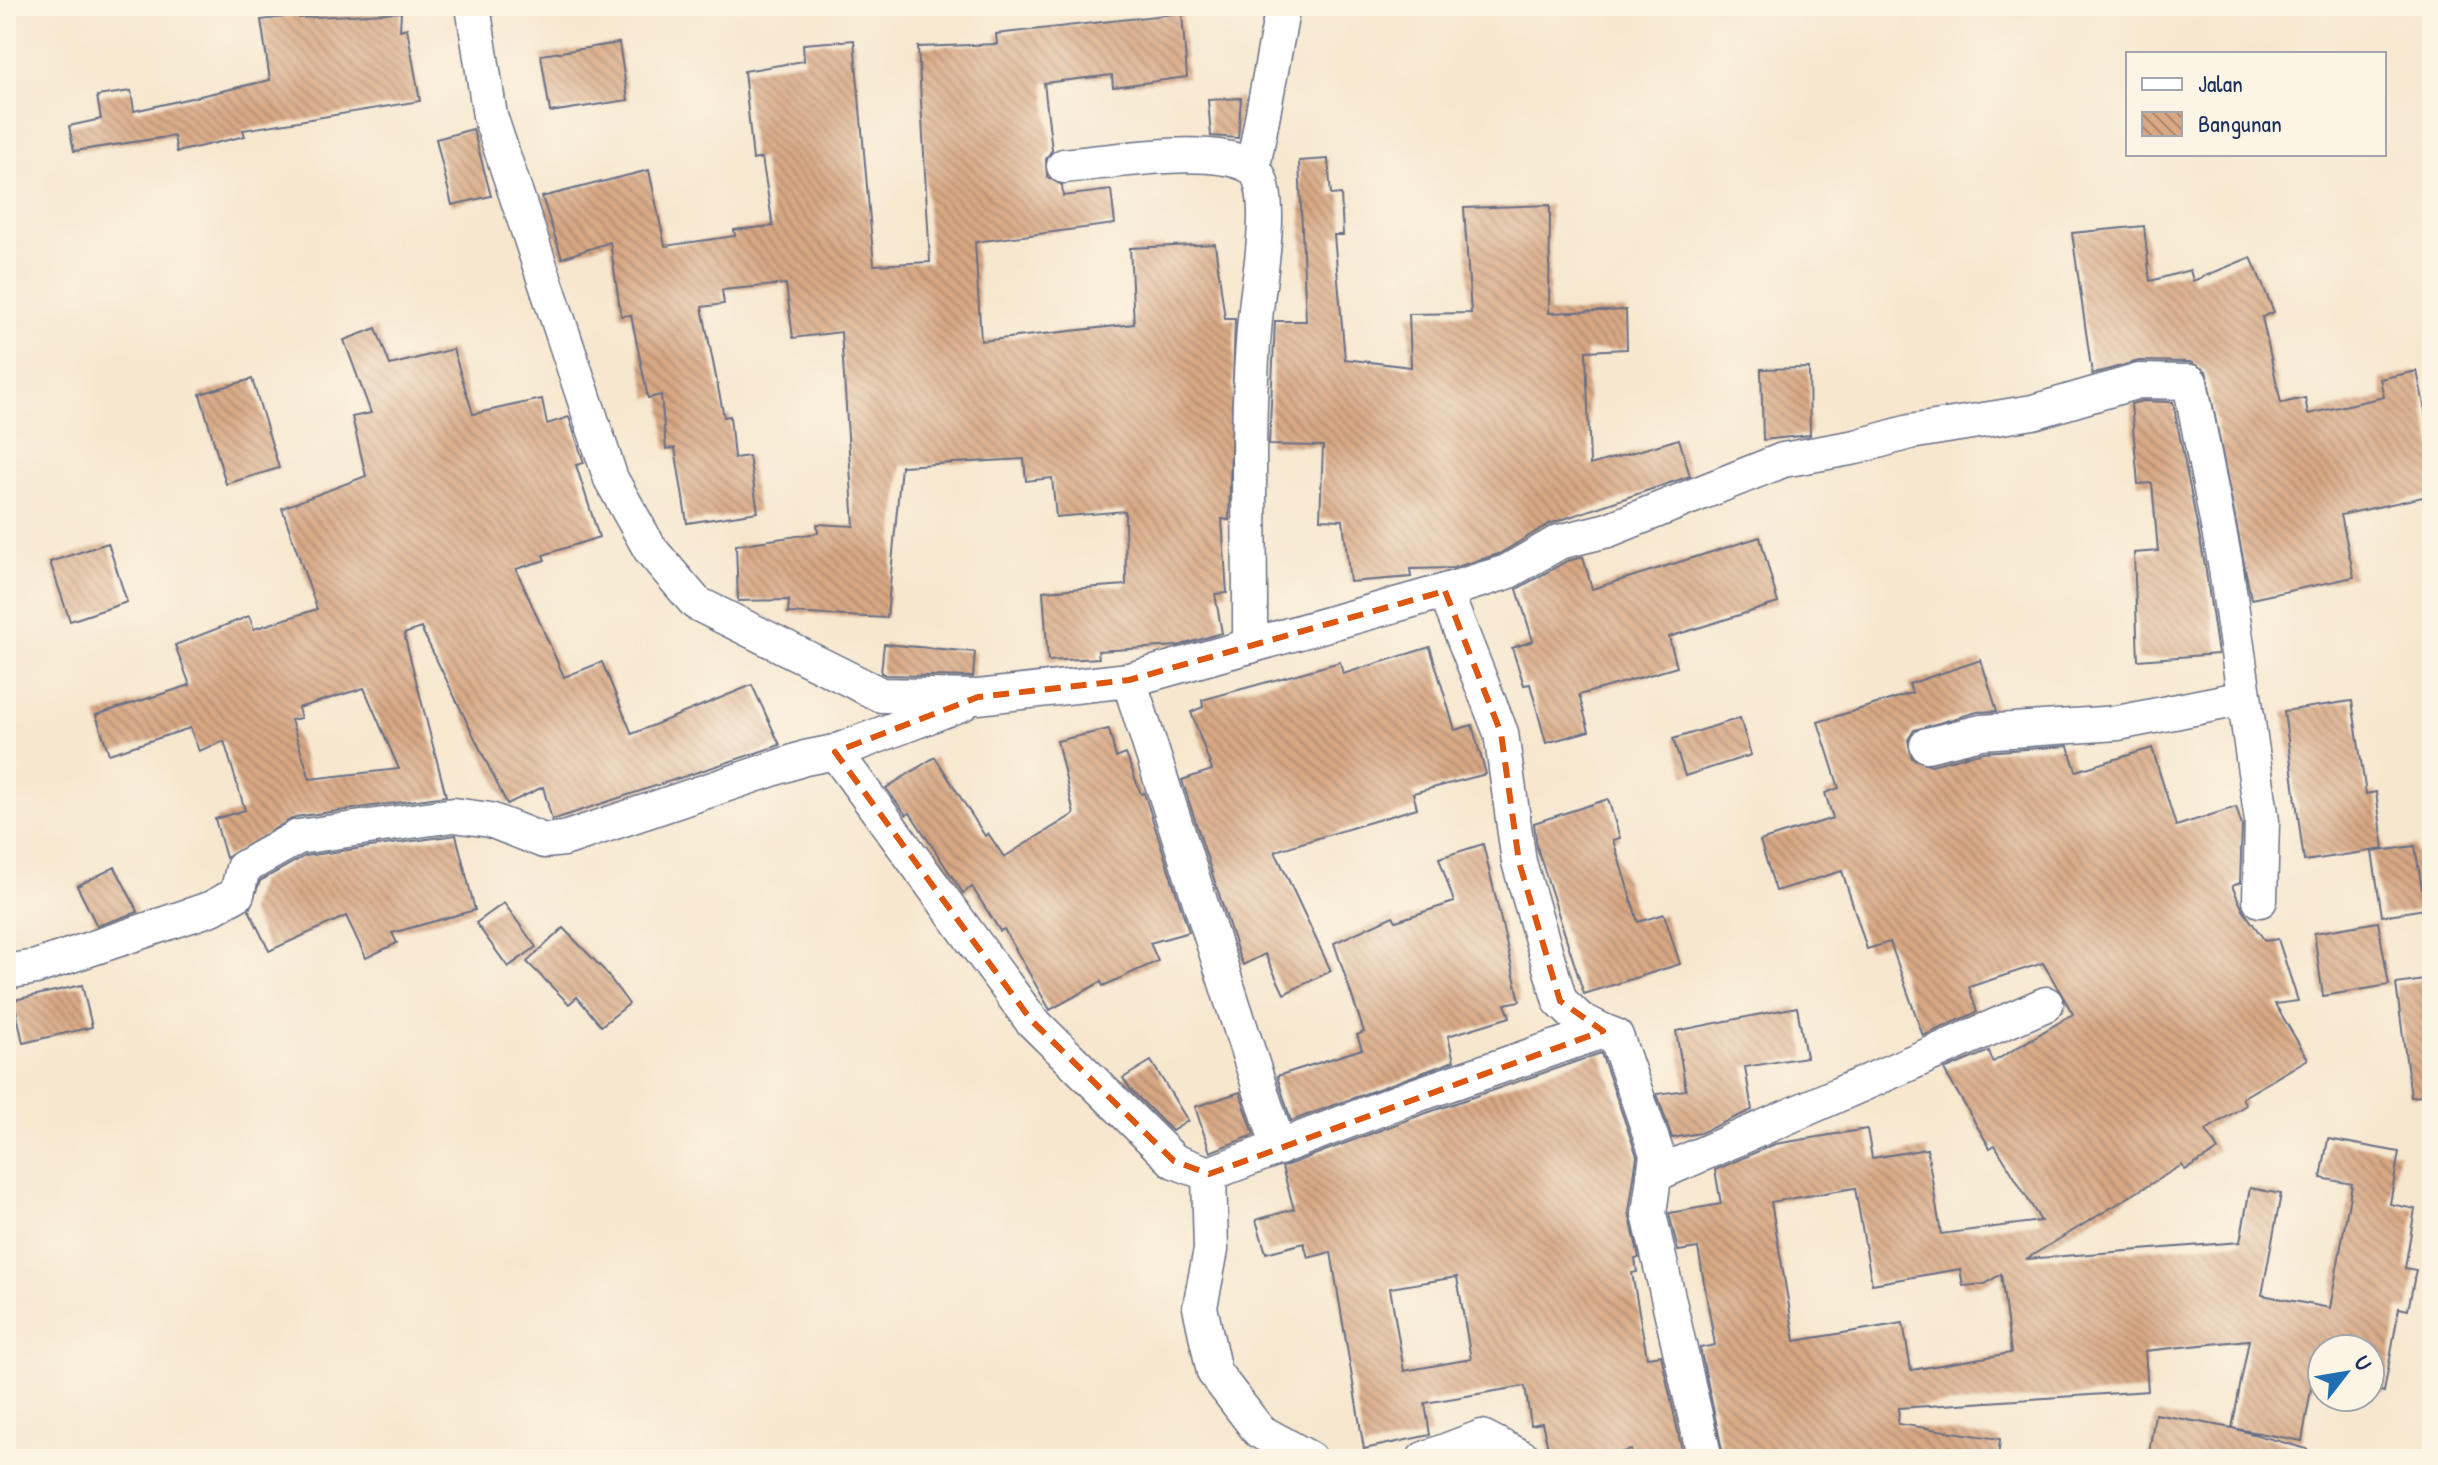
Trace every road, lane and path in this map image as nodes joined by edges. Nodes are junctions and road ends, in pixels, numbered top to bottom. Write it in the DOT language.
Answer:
graph roads {
  1 [pos="473,6"];
  2 [pos="1283,6"];
  3 [pos="1064,166"];
  4 [pos="1253,167"];
  5 [pos="1445,591"];
  6 [pos="1250,646"];
  7 [pos="1129,680"];
  8 [pos="978,697"];
  9 [pos="2244,698"];
  10 [pos="1927,745"];
  11 [pos="835,752"];
  12 [pos="2260,900"];
  13 [pos="6,972"];
  14 [pos="2046,1004"];
  15 [pos="1603,1031"];
  16 [pos="1279,1148"];
  17 [pos="1209,1174"];
  18 [pos="1654,1175"];
  19 [pos="1310,1459"];
  20 [pos="1424,1459"];
  21 [pos="1525,1459"];
  22 [pos="1705,1459"];
  1 -- 8 [label="street"];
  2 -- 4 [label="street"];
  3 -- 4 [label="street"];
  4 -- 6 [label="street"];
  5 -- 6 [label="street"];
  5 -- 9 [label="street"];
  5 -- 15 [label="street"];
  6 -- 7 [label="street"];
  7 -- 8 [label="street"];
  7 -- 16 [label="street"];
  8 -- 11 [label="street"];
  9 -- 10 [label="street"];
  9 -- 12 [label="street"];
  11 -- 13 [label="street"];
  11 -- 17 [label="street"];
  14 -- 18 [label="street"];
  15 -- 16 [label="street"];
  15 -- 18 [label="street"];
  16 -- 17 [label="street"];
  17 -- 19 [label="street"];
  18 -- 22 [label="street"];
  20 -- 21 [label="street"];
}
